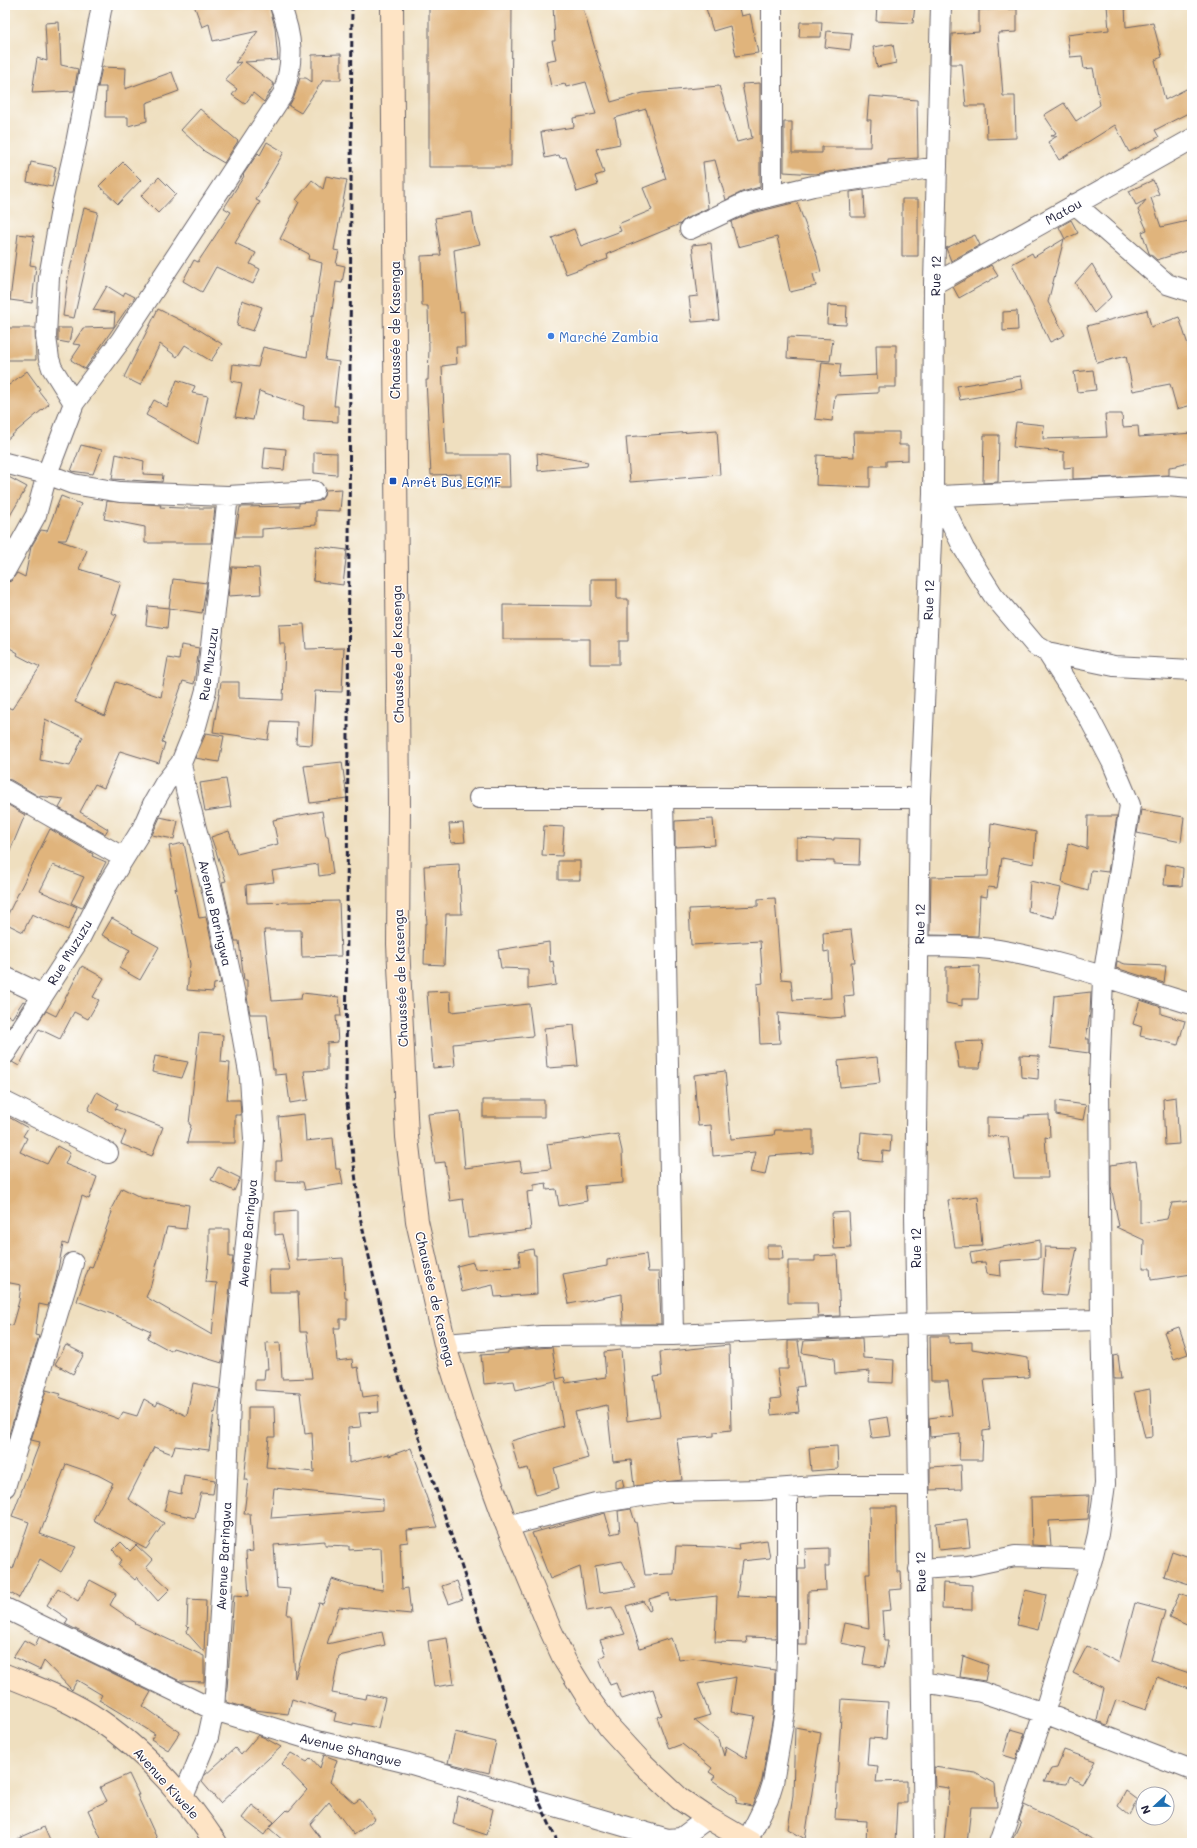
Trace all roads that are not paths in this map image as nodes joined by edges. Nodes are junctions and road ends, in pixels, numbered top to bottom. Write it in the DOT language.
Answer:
graph roads {
  1 [pos="102,5"];
  2 [pos="280,5"];
  3 [pos="392,5"];
  4 [pos="772,5"];
  5 [pos="941,5"];
  6 [pos="1192,139"];
  7 [pos="937,168"];
  8 [pos="772,196"];
  9 [pos="1075,204"];
  10 [pos="690,229"];
  11 [pos="934,284"];
  12 [pos="1192,292"];
  13 [pos="74,403"];
  14 [pos="5,463"];
  15 [pos="47,474"];
  16 [pos="1192,488"];
  17 [pos="314,491"];
  18 [pos="936,495"];
  19 [pos="228,496"];
  20 [pos="5,571"];
  21 [pos="1047,652"];
  22 [pos="1192,670"];
  23 [pos="181,763"];
  24 [pos="5,790"];
  25 [pos="479,798"];
  26 [pos="663,798"];
  27 [pos="920,798"];
  28 [pos="124,858"];
  29 [pos="918,946"];
  30 [pos="5,977"];
  31 [pos="1103,978"];
  32 [pos="43,995"];
  33 [pos="1192,1004"];
  34 [pos="5,1054"];
  35 [pos="5,1102"];
  36 [pos="108,1153"];
  37 [pos="73,1263"];
  38 [pos="1101,1320"];
  39 [pos="916,1324"];
  40 [pos="673,1335"];
  41 [pos="445,1344"];
  42 [pos="918,1485"];
  43 [pos="5,1487"];
  44 [pos="787,1488"];
  45 [pos="507,1526"];
  46 [pos="1092,1559"];
  47 [pos="919,1568"];
  48 [pos="5,1608"];
  49 [pos="5,1675"];
  50 [pos="923,1682"];
  51 [pos="214,1710"];
  52 [pos="1044,1713"];
  53 [pos="1192,1770"];
  54 [pos="183,1797"];
  55 [pos="708,1818"];
  56 [pos="749,1842"];
  57 [pos="216,1843"];
  58 [pos="924,1843"];
  59 [pos="999,1843"];
  1 -- 13 [label="street"];
  2 -- 13 [label="street"];
  3 -- 41 [label="main road, Chaussée de Kasenga"];
  4 -- 8 [label="street"];
  5 -- 7 [label="street, Rue 12"];
  6 -- 9 [label="street, Matou"];
  7 -- 8 [label="street"];
  7 -- 11 [label="street, Rue 12"];
  8 -- 10 [label="street"];
  9 -- 11 [label="street, Matou"];
  9 -- 12 [label="street"];
  11 -- 18 [label="street, Rue 12"];
  13 -- 15 [label="street"];
  14 -- 15 [label="street"];
  15 -- 19 [label="street"];
  15 -- 20 [label="street"];
  16 -- 18 [label="street"];
  17 -- 19 [label="street"];
  18 -- 21 [label="street"];
  18 -- 27 [label="street, Rue 12"];
  19 -- 23 [label="street, Rue Muzuzu"];
  21 -- 22 [label="street"];
  21 -- 31 [label="street"];
  23 -- 28 [label="street, Rue Muzuzu"];
  23 -- 51 [label="street, Avenue Baringwa"];
  24 -- 28 [label="street"];
  25 -- 26 [label="street"];
  26 -- 27 [label="street"];
  26 -- 40 [label="street"];
  27 -- 29 [label="street, Rue 12"];
  28 -- 32 [label="street, Rue Muzuzu"];
  29 -- 31 [label="street"];
  29 -- 39 [label="street, Rue 12"];
  30 -- 32 [label="street"];
  31 -- 33 [label="street"];
  31 -- 38 [label="street"];
  32 -- 34 [label="street, Rue Muzuzu"];
  35 -- 36 [label="street"];
  37 -- 43 [label="street"];
  38 -- 39 [label="street"];
  38 -- 46 [label="street"];
  39 -- 40 [label="street"];
  39 -- 42 [label="street, Rue 12"];
  40 -- 41 [label="street"];
  41 -- 45 [label="main road, Chaussée de Kasenga"];
  42 -- 44 [label="street"];
  42 -- 47 [label="street, Rue 12"];
  44 -- 45 [label="street"];
  44 -- 56 [label="street"];
  45 -- 55 [label="main road, Chaussée de Kasenga"];
  46 -- 47 [label="street"];
  46 -- 52 [label="street"];
  47 -- 50 [label="street, Rue 12"];
  48 -- 51 [label="street, Avenue Shangwe"];
  49 -- 54 [label="main road, Avenue Kiwele"];
  50 -- 52 [label="street"];
  50 -- 58 [label="street, Rue 12"];
  51 -- 54 [label="street, Avenue Baringwa"];
  51 -- 55 [label="street, Avenue Shangwe"];
  52 -- 53 [label="street"];
  52 -- 59 [label="street"];
  54 -- 57 [label="main road, Avenue Kiwele"];
  55 -- 56 [label="main road, Chaussée de Kasenga"];
}
